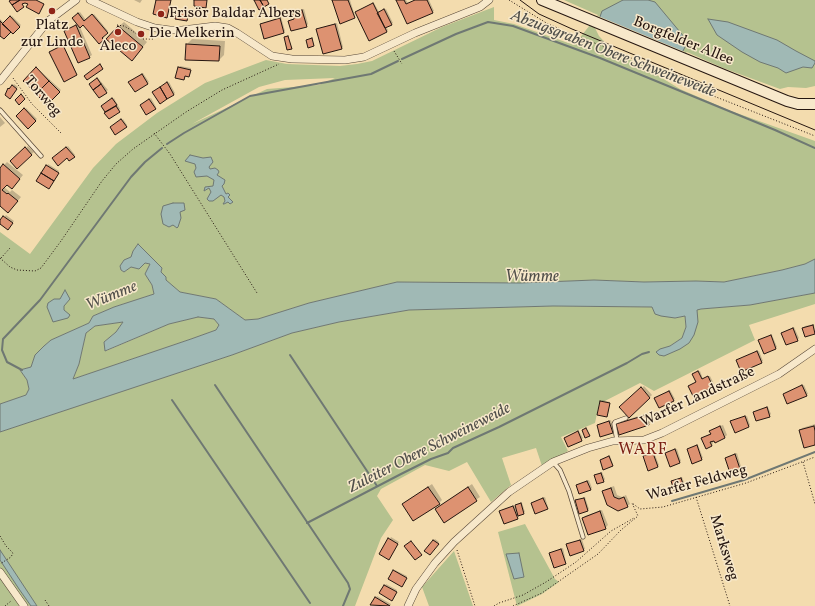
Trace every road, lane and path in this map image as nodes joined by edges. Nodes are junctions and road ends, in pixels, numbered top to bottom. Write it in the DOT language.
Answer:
graph roads {
  1 [pos="76,0"];
  2 [pos="90,0"];
  3 [pos="489,0"];
  4 [pos="509,0"];
  5 [pos="542,0"];
  6 [pos="556,3"];
  7 [pos="117,25"];
  8 [pos="153,39"];
  9 [pos="391,45"];
  10 [pos="280,64"];
  11 [pos="402,64"];
  12 [pos="8,71"];
  13 [pos="0,81"];
  14 [pos="815,104"];
  15 [pos="0,110"];
  16 [pos="154,133"];
  17 [pos="62,134"];
  18 [pos="815,136"];
  19 [pos="41,156"];
  20 [pos="10,248"];
  21 [pos="0,258"];
  22 [pos="257,293"];
  23 [pos="815,349"];
  24 [pos="626,418"];
  25 [pos="617,441"];
  26 [pos="815,456"];
  27 [pos="554,462"];
  28 [pos="803,462"];
  29 [pos="696,496"];
  30 [pos="815,504"];
  31 [pos="638,516"];
  32 [pos="0,536"];
  33 [pos="583,537"];
  34 [pos="454,542"];
  35 [pos="1,564"];
  36 [pos="0,572"];
  37 [pos="45,600"];
  38 [pos="24,606"];
  39 [pos="49,606"];
  40 [pos="408,606"];
  41 [pos="475,606"];
  42 [pos="494,606"];
  43 [pos="513,606"];
  44 [pos="730,606"];
  1 -- 12 [label="street"];
  2 -- 9 [label="street"];
  3 -- 9 [label="street"];
  4 -- 18 [label="path"];
  5 -- 6 [label="main road, Borgfelder Allee"];
  6 -- 14 [label="main road, Borgfelder Allee"];
  7 -- 8 [label="path"];
  9 -- 11 [label="path"];
  10 -- 16 [label="path"];
  12 -- 13 [label="street"];
  12 -- 17 [label="path, Torweg"];
  15 -- 19 [label="lane"];
  16 -- 21 [label="path"];
  16 -- 22 [label="path"];
  20 -- 21 [label="path"];
  23 -- 25 [label="street, Warfer Landstraße"];
  24 -- 25 [label="lane"];
  25 -- 27 [label="street, Warfer Landstraße"];
  26 -- 28 [label="path, Warfer Feldweg"];
  27 -- 33 [label="lane"];
  27 -- 34 [label="street, Warfer Landstraße"];
  28 -- 29 [label="path, Warfer Feldweg"];
  28 -- 30 [label="path"];
  29 -- 31 [label="path, Warfer Feldweg"];
  29 -- 44 [label="path, Marksweg"];
  31 -- 42 [label="path"];
  31 -- 43 [label="path, Warfer Feldweg"];
  32 -- 35 [label="path"];
  34 -- 40 [label="street, Warfer Landstraße"];
  34 -- 41 [label="path"];
  36 -- 38 [label="street"];
  37 -- 39 [label="path"];
}
